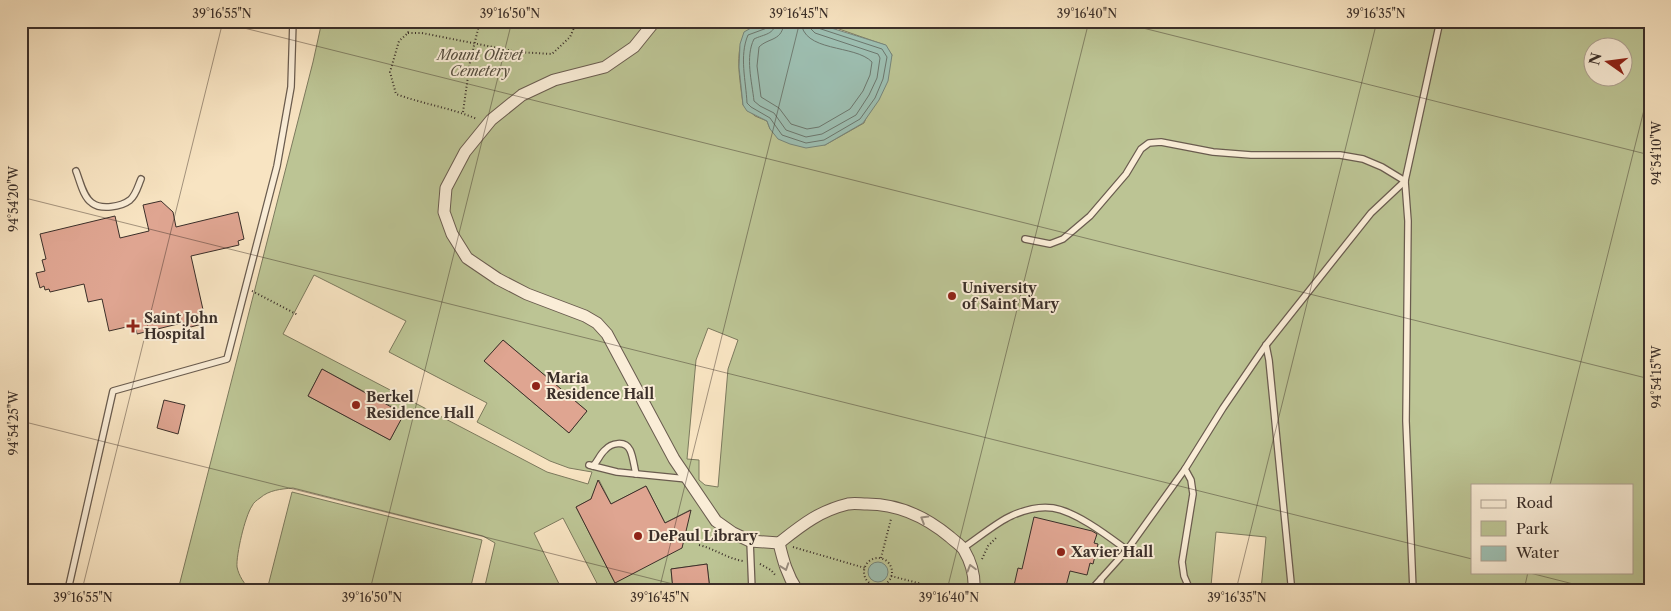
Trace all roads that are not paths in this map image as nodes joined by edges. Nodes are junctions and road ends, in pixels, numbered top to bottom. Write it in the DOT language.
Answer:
graph roads {
  1 [pos="293,21"];
  2 [pos="655,21"];
  3 [pos="1440,21"];
  4 [pos="76,171"];
  5 [pos="141,179"];
  6 [pos="1405,181"];
  7 [pos="1025,239"];
  8 [pos="1266,345"];
  9 [pos="1185,469"];
  10 [pos="636,474"];
  11 [pos="687,479"];
  12 [pos="750,541"];
  13 [pos="779,543"];
  14 [pos="963,548"];
  15 [pos="1127,550"];
  16 [pos="1101,579"];
  17 [pos="68,590"];
  18 [pos="752,590"];
  19 [pos="797,590"];
  20 [pos="974,590"];
  21 [pos="1091,590"];
  22 [pos="1100,590"];
  23 [pos="1190,590"];
  24 [pos="1290,590"];
  25 [pos="1413,590"];
  1 -- 17 [label="lane"];
  2 -- 11 [label="street"];
  3 -- 6 [label="lane"];
  4 -- 5 [label="lane"];
  6 -- 7 [label="lane"];
  6 -- 8 [label="lane"];
  6 -- 25 [label="lane"];
  8 -- 9 [label="lane"];
  8 -- 24 [label="lane"];
  9 -- 15 [label="lane"];
  9 -- 23 [label="lane"];
  10 -- 10 [label="lane"];
  10 -- 11 [label="lane"];
  11 -- 12 [label="street"];
  12 -- 13 [label="street"];
  12 -- 18 [label="lane"];
  14 -- 13 [label="street, one-way"];
  13 -- 19 [label="street, one-way"];
  14 -- 15 [label="lane"];
  20 -- 14 [label="street, one-way"];
  15 -- 16 [label="lane"];
  16 -- 21 [label="lane"];
  16 -- 22 [label="lane"];
}
